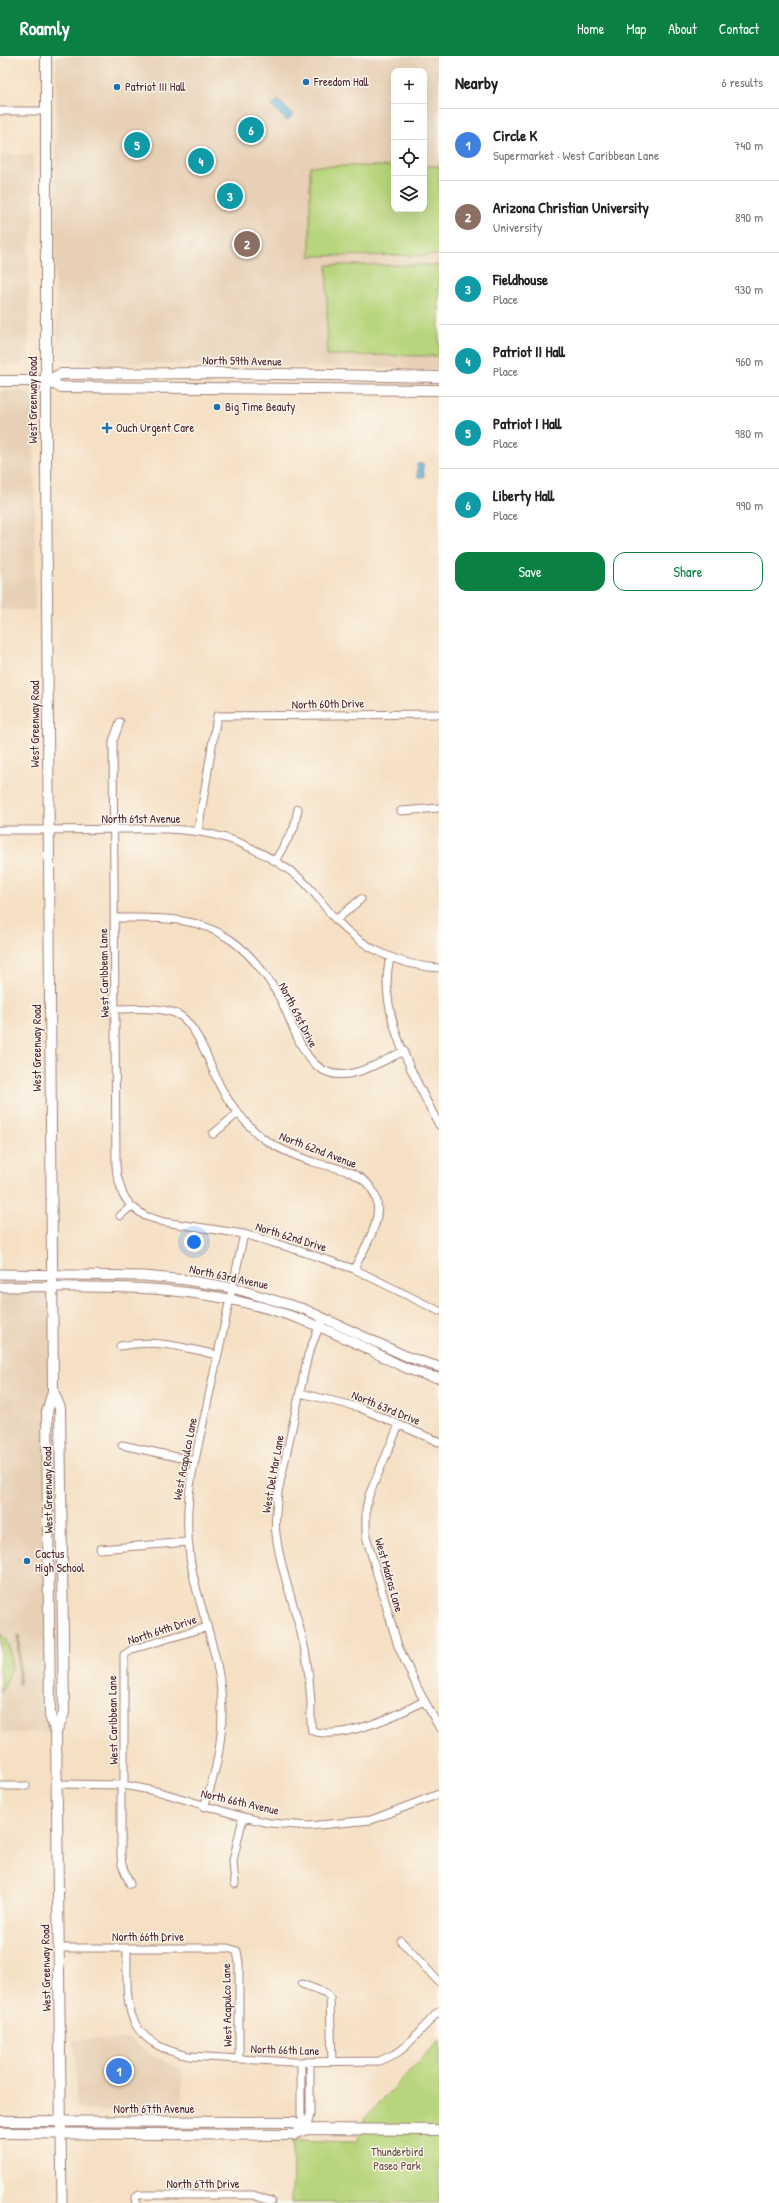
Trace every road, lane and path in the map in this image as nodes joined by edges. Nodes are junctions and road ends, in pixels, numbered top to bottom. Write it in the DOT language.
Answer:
graph roads {
  1 [pos="46,56"];
  2 [pos="0,111"];
  3 [pos="45,111"];
  4 [pos="134,373"];
  5 [pos="195,373"];
  6 [pos="439,377"];
  7 [pos="0,381"];
  8 [pos="46,381"];
  9 [pos="134,388"];
  10 [pos="196,388"];
  11 [pos="439,390"];
  12 [pos="439,714"];
  13 [pos="120,722"];
  14 [pos="439,808"];
  15 [pos="298,809"];
  16 [pos="401,811"];
  17 [pos="113,829"];
  18 [pos="0,830"];
  19 [pos="49,830"];
  20 [pos="198,831"];
  21 [pos="275,861"];
  22 [pos="361,899"];
  23 [pos="114,918"];
  24 [pos="336,920"];
  25 [pos="390,958"];
  26 [pos="439,968"];
  27 [pos="116,1009"];
  28 [pos="404,1051"];
  29 [pos="238,1113"];
  30 [pos="439,1125"];
  31 [pos="213,1134"];
  32 [pos="131,1206"];
  33 [pos="120,1216"];
  34 [pos="244,1234"];
  35 [pos="354,1269"];
  36 [pos="0,1274"];
  37 [pos="52,1275"];
  38 [pos="0,1287"];
  39 [pos="52,1287"];
  40 [pos="233,1288"];
  41 [pos="230,1299"];
  42 [pos="439,1311"];
  43 [pos="323,1317"];
  44 [pos="319,1327"];
  45 [pos="120,1346"];
  46 [pos="217,1355"];
  47 [pos="439,1367"];
  48 [pos="439,1378"];
  49 [pos="53,1391"];
  50 [pos="300,1393"];
  51 [pos="400,1425"];
  52 [pos="439,1442"];
  53 [pos="122,1445"];
  54 [pos="195,1461"];
  55 [pos="188,1542"];
  56 [pos="100,1549"];
  57 [pos="49,1564"];
  58 [pos="62,1569"];
  59 [pos="207,1627"];
  60 [pos="124,1655"];
  61 [pos="424,1701"];
  62 [pos="439,1727"];
  63 [pos="56,1732"];
  64 [pos="57,1784"];
  65 [pos="123,1784"];
  66 [pos="0,1786"];
  67 [pos="26,1786"];
  68 [pos="439,1794"];
  69 [pos="204,1806"];
  70 [pos="243,1817"];
  71 [pos="130,1884"];
  72 [pos="235,1884"];
  73 [pos="401,1941"];
  74 [pos="59,1948"];
  75 [pos="127,1948"];
  76 [pos="236,1951"];
  77 [pos="439,1982"];
  78 [pos="302,1984"];
  79 [pos="439,2011"];
  80 [pos="239,2059"];
  81 [pos="301,2062"];
  82 [pos="310,2062"];
  83 [pos="332,2062"];
  84 [pos="0,2121"];
  85 [pos="61,2121"];
  86 [pos="306,2129"];
  87 [pos="439,2130"];
  88 [pos="0,2133"];
  89 [pos="61,2134"];
  90 [pos="225,2195"];
  91 [pos="135,2200"];
  92 [pos="271,2201"];
  93 [pos="62,2203"];
  94 [pos="225,2203"];
  1 -- 3 [label="main road, West Greenway Road"];
  2 -- 3 [label="street"];
  3 -- 8 [label="main road, West Greenway Road"];
  4 -- 5 [label="main road, North 59th Avenue"];
  4 -- 8 [label="main road, North 59th Avenue"];
  4 -- 9 [label="main road"];
  5 -- 6 [label="main road, North 59th Avenue"];
  5 -- 10 [label="main road"];
  7 -- 8 [label="main road, North 59th Avenue"];
  8 -- 9 [label="main road, North 59th Avenue"];
  8 -- 19 [label="main road, West Greenway Road"];
  9 -- 10 [label="main road, North 59th Avenue"];
  10 -- 11 [label="main road, North 59th Avenue"];
  12 -- 20 [label="street, North 60th Drive"];
  13 -- 17 [label="street, West Caribbean Lane"];
  14 -- 16 [label="street"];
  15 -- 21 [label="street"];
  17 -- 19 [label="street, North 61st Avenue"];
  17 -- 20 [label="street, North 61st Avenue"];
  17 -- 23 [label="street, West Caribbean Lane"];
  18 -- 19 [label="street, North 61st Avenue"];
  19 -- 37 [label="main road, West Greenway Road"];
  20 -- 21 [label="street, North 61st Avenue"];
  21 -- 24 [label="street, North 61st Avenue"];
  22 -- 24 [label="street"];
  23 -- 27 [label="street, West Caribbean Lane"];
  23 -- 28 [label="street, North 61st Drive"];
  24 -- 25 [label="street, North 61st Avenue"];
  25 -- 26 [label="street, North 61st Avenue"];
  25 -- 28 [label="street"];
  27 -- 29 [label="street, North 62nd Avenue"];
  27 -- 32 [label="street, West Caribbean Lane"];
  28 -- 30 [label="street"];
  29 -- 31 [label="street"];
  29 -- 35 [label="street, North 62nd Avenue"];
  32 -- 33 [label="street"];
  32 -- 34 [label="street, North 62nd Drive"];
  34 -- 35 [label="street, North 62nd Drive"];
  34 -- 40 [label="street, West Acapulco Lane"];
  35 -- 42 [label="street, North 62nd Drive"];
  36 -- 37 [label="street, North 63rd Avenue"];
  37 -- 39 [label="main road, West Greenway Road"];
  37 -- 40 [label="street, North 63rd Avenue"];
  38 -- 39 [label="street, North 63rd Avenue"];
  39 -- 41 [label="street, North 63rd Avenue"];
  39 -- 49 [label="main road, West Greenway Road"];
  40 -- 41 [label="street, West Acapulco Lane"];
  40 -- 43 [label="street, North 63rd Avenue"];
  41 -- 44 [label="street, North 63rd Avenue"];
  41 -- 46 [label="street, West Acapulco Lane"];
  43 -- 44 [label="street, West Del Mar Lane"];
  43 -- 47 [label="street, North 63rd Avenue"];
  44 -- 48 [label="street, North 63rd Avenue"];
  44 -- 50 [label="street, West Del Mar Lane"];
  45 -- 46 [label="street"];
  46 -- 54 [label="street, West Acapulco Lane"];
  49 -- 57 [label="main road, West Greenway Road"];
  49 -- 58 [label="main road, West Greenway Road"];
  50 -- 51 [label="street, North 63rd Drive"];
  50 -- 61 [label="street, West Del Mar Lane"];
  51 -- 52 [label="street, North 63rd Drive"];
  51 -- 61 [label="street, West Madras Lane"];
  53 -- 54 [label="street"];
  54 -- 55 [label="street, West Acapulco Lane"];
  55 -- 56 [label="street"];
  55 -- 59 [label="street, West Acapulco Lane"];
  57 -- 58 [label="main road"];
  57 -- 63 [label="main road, West Greenway Road"];
  58 -- 63 [label="main road, West Greenway Road"];
  59 -- 60 [label="street, North 64th Drive"];
  59 -- 69 [label="street, West Acapulco Lane"];
  60 -- 65 [label="street, West Caribbean Lane"];
  61 -- 62 [label="street, West Madras Lane"];
  63 -- 64 [label="main road, West Greenway Road"];
  64 -- 65 [label="street, North 66th Avenue"];
  64 -- 74 [label="main road, West Greenway Road"];
  65 -- 69 [label="street, North 66th Avenue"];
  65 -- 71 [label="street, West Caribbean Lane"];
  66 -- 67 [label="street"];
  68 -- 70 [label="street, North 66th Avenue"];
  69 -- 70 [label="street, North 66th Avenue"];
  70 -- 72 [label="street"];
  73 -- 77 [label="street"];
  74 -- 75 [label="street, North 66th Drive"];
  74 -- 85 [label="main road, West Greenway Road"];
  75 -- 76 [label="street, North 66th Drive"];
  75 -- 80 [label="street, North 66th Lane"];
  76 -- 80 [label="street, West Acapulco Lane"];
  78 -- 83 [label="street"];
  79 -- 83 [label="street, North 66th Lane"];
  80 -- 81 [label="street, North 66th Lane"];
  81 -- 82 [label="street, North 66th Lane"];
  81 -- 86 [label="street"];
  82 -- 83 [label="street, North 66th Lane"];
  82 -- 86 [label="street"];
  84 -- 85 [label="main road, North 67th Avenue"];
  85 -- 86 [label="main road, North 67th Avenue"];
  85 -- 89 [label="main road, West Greenway Road"];
  86 -- 87 [label="main road, North 67th Avenue"];
  86 -- 89 [label="main road, North 67th Avenue"];
  88 -- 89 [label="main road, North 67th Avenue"];
  89 -- 93 [label="street, West Greenway Road"];
  90 -- 91 [label="street, North 67th Drive"];
  90 -- 92 [label="street, North 67th Drive"];
  90 -- 94 [label="street"];
}
